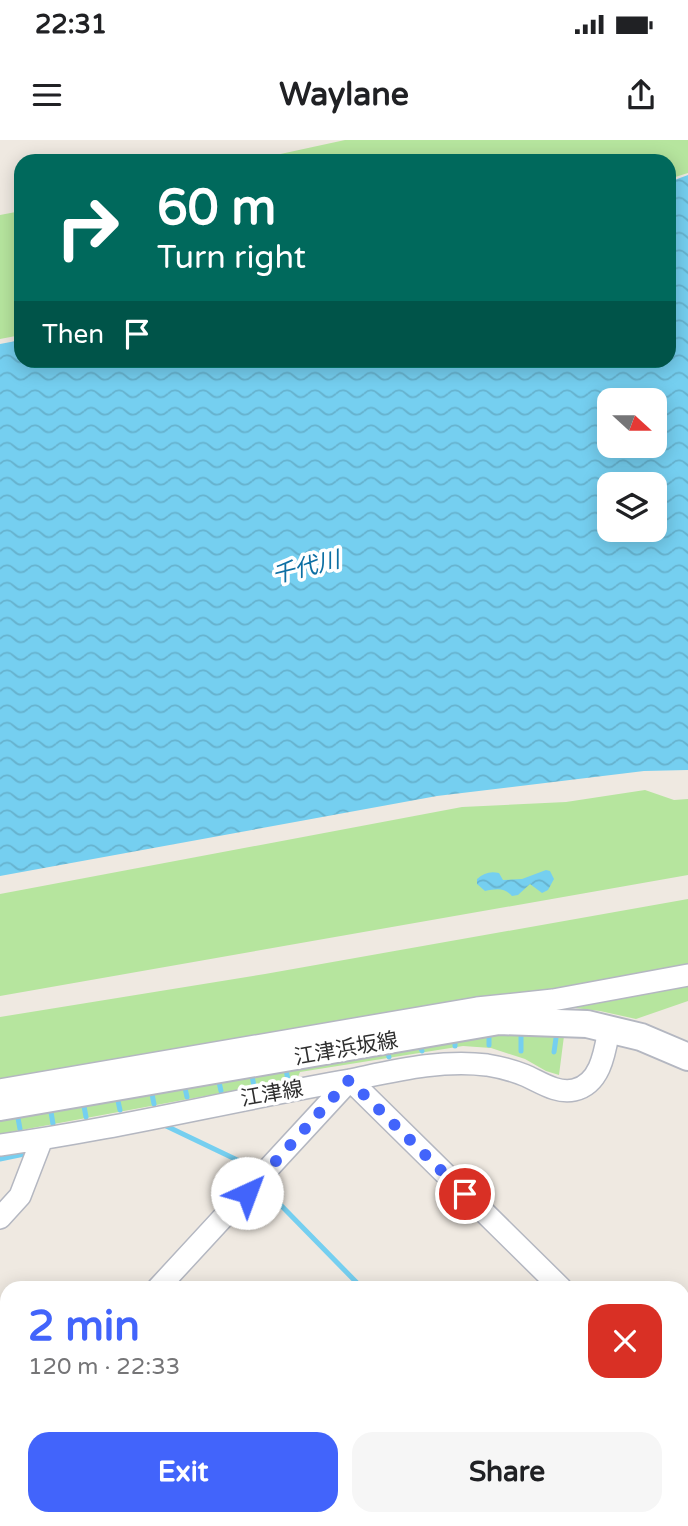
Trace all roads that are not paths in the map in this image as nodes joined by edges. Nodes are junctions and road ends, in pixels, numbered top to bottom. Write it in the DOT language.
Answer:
graph roads {
  1 [pos="688,975"];
  2 [pos="609,1029"];
  3 [pos="688,1057"];
  4 [pos="349,1080"];
  5 [pos="0,1090"];
  6 [pos="0,1107"];
  7 [pos="41,1139"];
  8 [pos="0,1145"];
  9 [pos="0,1218"];
  10 [pos="164,1281"];
  11 [pos="554,1281"];
  1 -- 5 [label="street"];
  2 -- 3 [label="street, 江津浜坂線"];
  2 -- 4 [label="street"];
  2 -- 6 [label="street, 江津浜坂線"];
  4 -- 7 [label="street, 江津線"];
  4 -- 10 [label="street, 江津線"];
  4 -- 11 [label="street"];
  7 -- 8 [label="street, 江津線"];
  7 -- 9 [label="street"];
}
